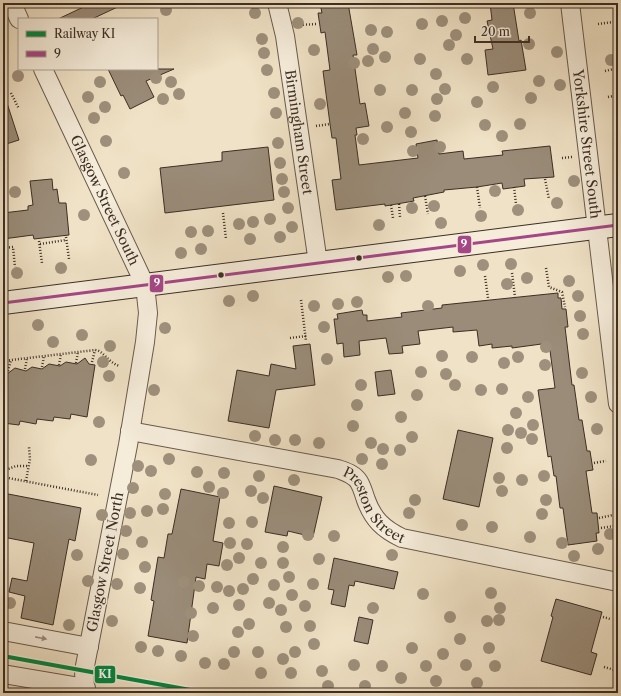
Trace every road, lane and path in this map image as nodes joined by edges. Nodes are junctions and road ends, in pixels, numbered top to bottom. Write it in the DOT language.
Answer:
graph roads {
  1 [pos="12,3"];
  2 [pos="277,3"];
  3 [pos="570,3"];
  4 [pos="609,4"];
  5 [pos="596,6"];
  6 [pos="19,18"];
  7 [pos="612,22"];
  8 [pos="316,24"];
  9 [pos="598,24"];
  10 [pos="300,25"];
  11 [pos="618,68"];
  12 [pos="43,70"];
  13 [pos="604,71"];
  14 [pos="11,93"];
  15 [pos="618,95"];
  16 [pos="608,97"];
  17 [pos="19,109"];
  18 [pos="330,124"];
  19 [pos="315,126"];
  20 [pos="545,179"];
  21 [pos="477,187"];
  22 [pos="514,188"];
  23 [pos="425,196"];
  24 [pos="549,199"];
  25 [pos="399,204"];
  26 [pos="516,204"];
  27 [pos="391,205"];
  28 [pos="480,208"];
  29 [pos="223,213"];
  30 [pos="428,214"];
  31 [pos="400,217"];
  32 [pos="393,218"];
  33 [pos="618,225"];
  34 [pos="596,228"];
  35 [pos="226,239"];
  36 [pos="3,248"];
  37 [pos="69,259"];
  38 [pos="42,263"];
  39 [pos="318,263"];
  40 [pos="15,266"];
  41 [pos="546,268"];
  42 [pos="512,273"];
  43 [pos="485,276"];
  44 [pos="145,285"];
  45 [pos="514,297"];
  46 [pos="488,298"];
  47 [pos="301,300"];
  48 [pos="3,303"];
  49 [pos="565,307"];
  50 [pos="306,336"];
  51 [pos="290,338"];
  52 [pos="306,341"];
  53 [pos="95,350"];
  54 [pos="78,352"];
  55 [pos="61,354"];
  56 [pos="44,356"];
  57 [pos="27,358"];
  58 [pos="3,360"];
  59 [pos="11,360"];
  60 [pos="92,362"];
  61 [pos="76,363"];
  62 [pos="59,365"];
  63 [pos="120,366"];
  64 [pos="42,367"];
  65 [pos="25,369"];
  66 [pos="8,371"];
  67 [pos="618,404"];
  68 [pos="130,431"];
  69 [pos="29,446"];
  70 [pos="606,461"];
  71 [pos="594,463"];
  72 [pos="29,466"];
  73 [pos="3,471"];
  74 [pos="3,477"];
  75 [pos="26,481"];
  76 [pos="98,495"];
  77 [pos="613,515"];
  78 [pos="599,518"];
  79 [pos="614,526"];
  80 [pos="601,528"];
  81 [pos="618,582"];
  82 [pos="603,617"];
  83 [pos="610,619"];
  84 [pos="3,631"];
  85 [pos="89,647"];
  86 [pos="604,667"];
  87 [pos="618,671"];
  88 [pos="3,674"];
  89 [pos="85,691"];
  1 -- 6 [label="street"];
  2 -- 39 [label="street, Birmingham Street"];
  3 -- 34 [label="street, Yorkshire Street South"];
  4 -- 5 [label="path"];
  7 -- 9 [label="path"];
  8 -- 10 [label="path"];
  11 -- 13 [label="path"];
  12 -- 44 [label="street, Glasgow Street South"];
  14 -- 17 [label="path"];
  15 -- 16 [label="path"];
  18 -- 19 [label="path"];
  20 -- 24 [label="path"];
  21 -- 28 [label="path"];
  22 -- 26 [label="path"];
  23 -- 30 [label="path"];
  25 -- 31 [label="path"];
  27 -- 32 [label="path"];
  29 -- 35 [label="path"];
  33 -- 34 [label="street"];
  34 -- 39 [label="street"];
  34 -- 67 [label="street, Yorkshire Street South"];
  36 -- 40 [label="path"];
  37 -- 38 [label="path"];
  39 -- 44 [label="street"];
  41 -- 49 [label="path"];
  42 -- 45 [label="path"];
  43 -- 46 [label="path"];
  44 -- 48 [label="street"];
  44 -- 68 [label="street, Glasgow Street South"];
  47 -- 50 [label="path"];
  50 -- 51 [label="path"];
  50 -- 52 [label="path"];
  53 -- 54 [label="path"];
  53 -- 60 [label="path"];
  53 -- 63 [label="path"];
  54 -- 55 [label="path"];
  54 -- 61 [label="path"];
  55 -- 56 [label="path"];
  55 -- 62 [label="path"];
  56 -- 57 [label="path"];
  56 -- 64 [label="path"];
  57 -- 59 [label="path"];
  57 -- 65 [label="path"];
  58 -- 59 [label="path"];
  59 -- 66 [label="path"];
  68 -- 81 [label="street, Preston Street"];
  68 -- 85 [label="street, Glasgow Street North"];
  69 -- 72 [label="path"];
  70 -- 71 [label="path"];
  72 -- 73 [label="path"];
  72 -- 75 [label="path"];
  74 -- 75 [label="path"];
  75 -- 76 [label="path"];
  77 -- 78 [label="path"];
  79 -- 80 [label="path"];
  82 -- 83 [label="path"];
  84 -- 85 [label="street, one-way"];
  85 -- 89 [label="street, Glasgow Street North"];
  86 -- 87 [label="path"];
  88 -- 89 [label="street"];
}
